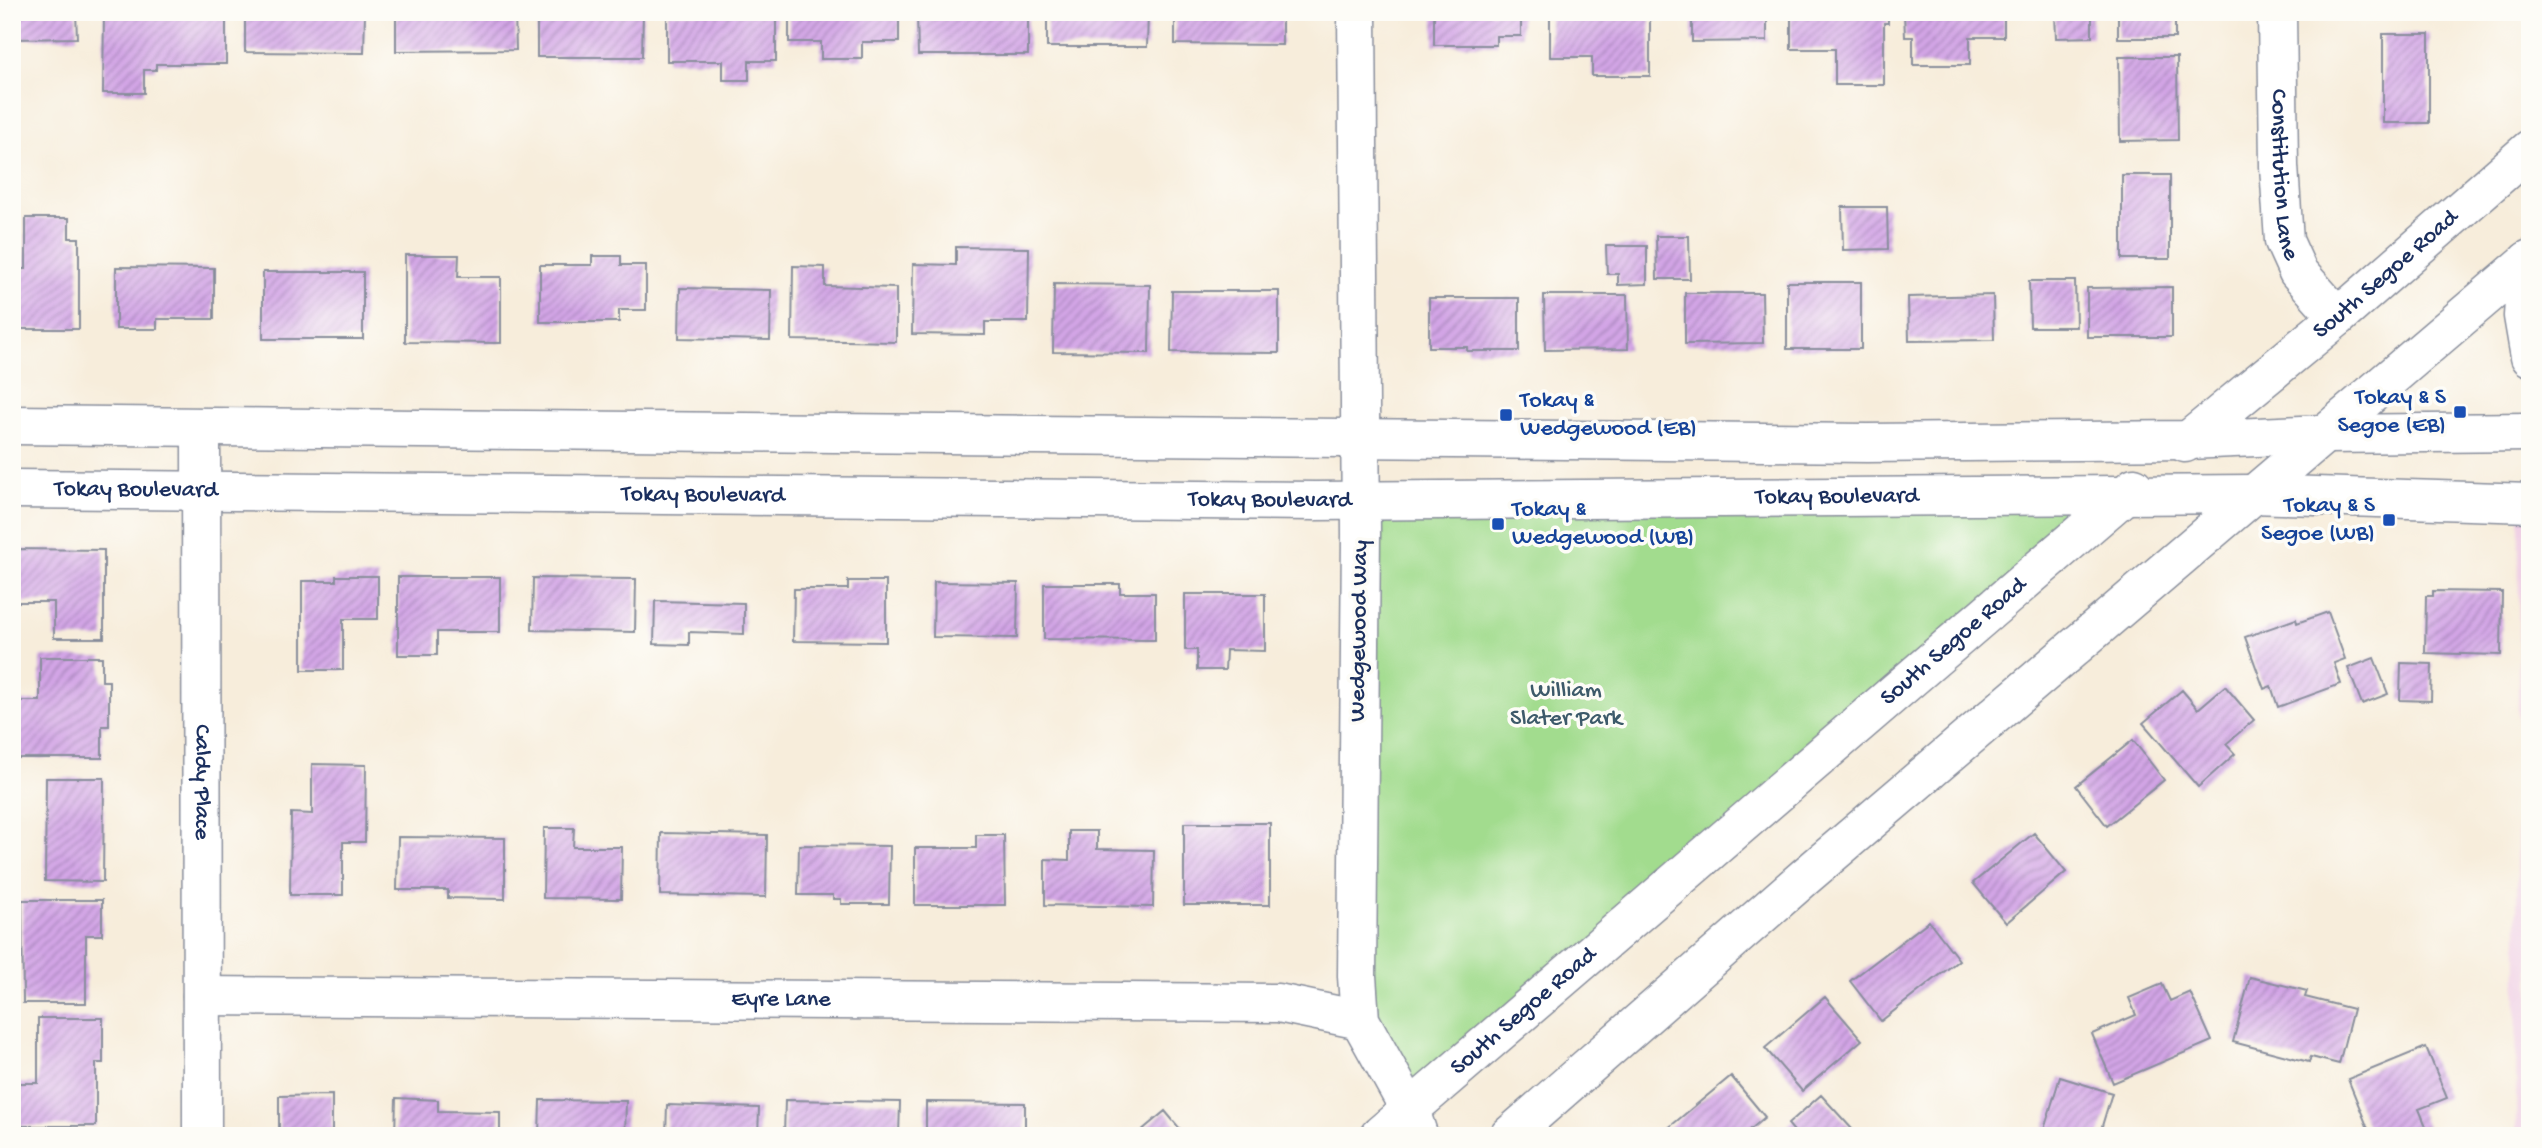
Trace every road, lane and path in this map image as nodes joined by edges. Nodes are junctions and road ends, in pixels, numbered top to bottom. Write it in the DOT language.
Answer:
graph roads {
  1 [pos="1357,12"];
  2 [pos="2277,12"];
  3 [pos="2530,149"];
  4 [pos="2528,260"];
  5 [pos="2338,317"];
  6 [pos="2530,357"];
  7 [pos="12,425"];
  8 [pos="201,428"];
  9 [pos="2530,432"];
  10 [pos="2324,434"];
  11 [pos="1360,440"];
  12 [pos="2189,440"];
  13 [pos="12,489"];
  14 [pos="201,492"];
  15 [pos="2126,494"];
  16 [pos="2252,494"];
  17 [pos="1361,501"];
  18 [pos="2530,503"];
  19 [pos="202,996"];
  20 [pos="1360,1020"];
  21 [pos="1414,1123"];
  22 [pos="202,1136"];
  23 [pos="1378,1136"];
  24 [pos="1509,1136"];
  1 -- 11 [label="street, Wedgewood Way"];
  2 -- 5 [label="street, Constitution Lane"];
  3 -- 5 [label="street, South Segoe Road"];
  4 -- 6 [label="street"];
  4 -- 10 [label="street"];
  5 -- 12 [label="street, South Segoe Road"];
  7 -- 8 [label="street"];
  8 -- 11 [label="street"];
  8 -- 14 [label="street, Caldy Place"];
  9 -- 10 [label="street"];
  10 -- 12 [label="street"];
  10 -- 16 [label="street"];
  11 -- 12 [label="street"];
  11 -- 17 [label="street, Wedgewood Way"];
  12 -- 15 [label="street, South Segoe Road"];
  13 -- 14 [label="street, Tokay Boulevard"];
  14 -- 17 [label="street, Tokay Boulevard"];
  14 -- 19 [label="street, Caldy Place"];
  15 -- 16 [label="street, Tokay Boulevard"];
  15 -- 17 [label="street, Tokay Boulevard"];
  15 -- 21 [label="street, South Segoe Road"];
  16 -- 18 [label="street, Tokay Boulevard"];
  16 -- 24 [label="street"];
  17 -- 20 [label="street, Wedgewood Way"];
  19 -- 20 [label="street, Eyre Lane"];
  19 -- 22 [label="street, Caldy Place"];
  20 -- 21 [label="street, Wedgewood Way"];
  21 -- 23 [label="street, South Segoe Road"];
}
